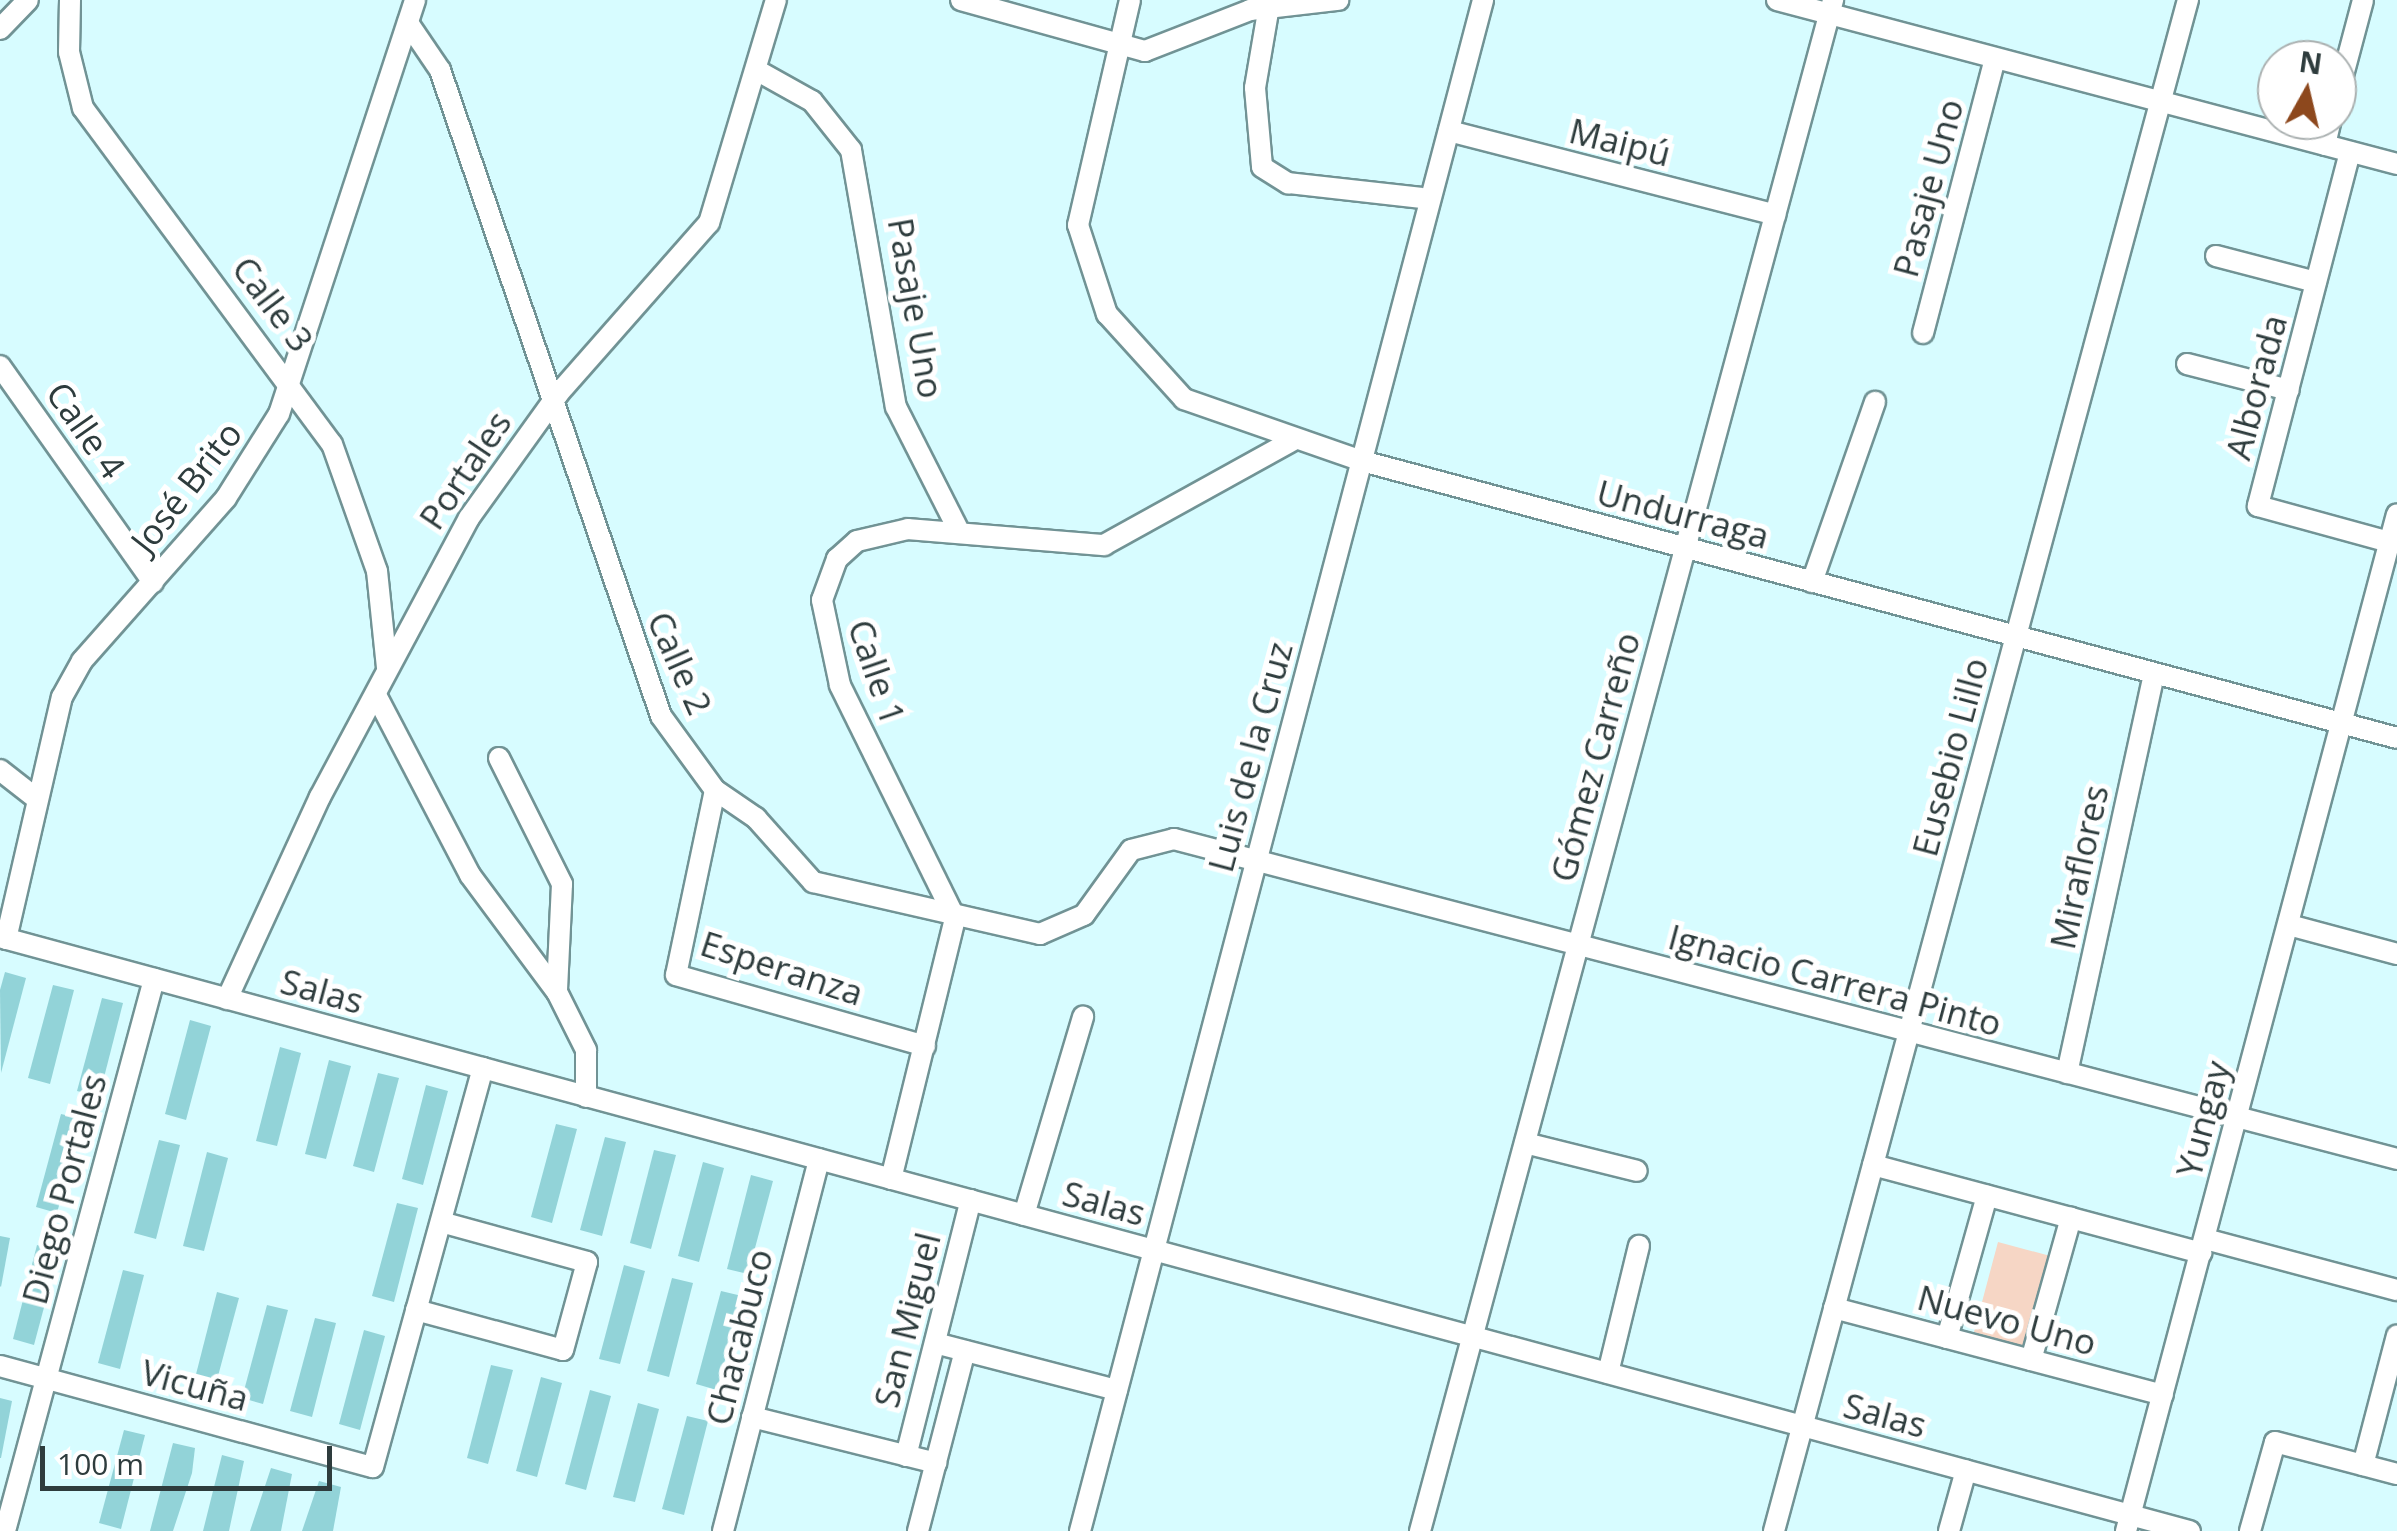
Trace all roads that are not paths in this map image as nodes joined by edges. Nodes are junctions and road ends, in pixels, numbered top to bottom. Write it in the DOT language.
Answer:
graph roads {
  1 [pos="28,0"];
  2 [pos="70,0"];
  3 [pos="415,0"];
  4 [pos="776,0"];
  5 [pos="961,0"];
  6 [pos="1130,0"];
  7 [pos="1338,0"];
  8 [pos="1483,0"];
  9 [pos="1777,0"];
  10 [pos="2188,0"];
  11 [pos="2363,0"];
  12 [pos="1270,3"];
  13 [pos="1831,7"];
  14 [pos="408,23"];
  15 [pos="0,29"];
  16 [pos="2352,40"];
  17 [pos="1118,44"];
  18 [pos="1995,59"];
  19 [pos="758,72"];
  20 [pos="2162,102"];
  21 [pos="1449,131"];
  22 [pos="2326,140"];
  23 [pos="2325,145"];
  24 [pos="2350,152"];
  25 [pos="2397,164"];
  26 [pos="1420,198"];
  27 [pos="1775,216"];
  28 [pos="2216,256"];
  29 [pos="2316,282"];
  30 [pos="1923,333"];
  31 [pos="2187,364"];
  32 [pos="0,366"];
  33 [pos="294,384"];
  34 [pos="2288,390"];
  35 [pos="558,394"];
  36 [pos="1875,402"];
  37 [pos="1292,441"];
  38 [pos="1362,461"];
  39 [pos="2397,514"];
  40 [pos="957,527"];
  41 [pos="2390,542"];
  42 [pos="1685,548"];
  43 [pos="153,582"];
  44 [pos="1812,582"];
  45 [pos="2016,636"];
  46 [pos="388,669"];
  47 [pos="2154,673"];
  48 [pos="376,696"];
  49 [pos="2342,724"];
  50 [pos="2397,738"];
  51 [pos="499,758"];
  52 [pos="0,770"];
  53 [pos="715,790"];
  54 [pos="37,799"];
  55 [pos="1256,863"];
  56 [pos="954,918"];
  57 [pos="2289,925"];
  58 [pos="3,938"];
  59 [pos="1578,946"];
  60 [pos="2397,954"];
  61 [pos="154,979"];
  62 [pos="557,992"];
  63 [pos="227,999"];
  64 [pos="248,1005"];
  65 [pos="1082,1016"];
  66 [pos="243,1027"];
  67 [pos="1909,1032"];
  68 [pos="925,1046"];
  69 [pos="483,1068"];
  70 [pos="2067,1074"];
  71 [pos="586,1097"];
  72 [pos="2237,1118"];
  73 [pos="1525,1143"];
  74 [pos="818,1159"];
  75 [pos="2397,1159"];
  76 [pos="1873,1165"];
  77 [pos="1637,1171"];
  78 [pos="892,1179"];
  79 [pos="1988,1196"];
  80 [pos="971,1200"];
  81 [pos="1024,1215"];
  82 [pos="2071,1218"];
  83 [pos="440,1222"];
  84 [pos="1639,1246"];
  85 [pos="2203,1246"];
  86 [pos="1154,1250"];
  87 [pos="2397,1290"];
  88 [pos="1834,1308"];
  89 [pos="408,1320"];
  90 [pos="1473,1336"];
  91 [pos="2397,1336"];
  92 [pos="1947,1338"];
  93 [pos="935,1343"];
  94 [pos="964,1351"];
  95 [pos="2032,1360"];
  96 [pos="0,1366"];
  97 [pos="1608,1372"];
  98 [pos="46,1378"];
  99 [pos="145,1381"];
  100 [pos="1118,1390"];
  101 [pos="2163,1396"];
  102 [pos="139,1404"];
  103 [pos="752,1417"];
  104 [pos="1802,1426"];
  105 [pos="906,1456"];
  106 [pos="936,1464"];
  107 [pos="2362,1464"];
  108 [pos="1966,1470"];
  109 [pos="2397,1474"];
  110 [pos="2129,1523"];
  111 [pos="8,1528"];
  112 [pos="723,1531"];
  113 [pos="918,1531"];
  114 [pos="1080,1531"];
  115 [pos="1420,1531"];
  116 [pos="1774,1531"];
  117 [pos="1949,1531"];
  118 [pos="2190,1531"];
  119 [pos="2250,1531"];
  1 -- 15 [label="street"];
  2 -- 33 [label="street, Calle 3"];
  3 -- 14 [label="street, José Brito"];
  4 -- 19 [label="street, Portales"];
  5 -- 17 [label="street"];
  6 -- 17 [label="street"];
  7 -- 12 [label="street"];
  8 -- 21 [label="street, Luis de la Cruz"];
  9 -- 13 [label="street"];
  10 -- 20 [label="street, Eusebio Lillo"];
  11 -- 16 [label="street"];
  12 -- 17 [label="street"];
  12 -- 26 [label="street"];
  13 -- 18 [label="street"];
  13 -- 27 [label="street, Gómez Carreño"];
  14 -- 33 [label="street, José Brito"];
  14 -- 35 [label="street, Calle 2"];
  17 -- 37 [label="street, Undurraga"];
  18 -- 20 [label="street"];
  18 -- 30 [label="street, Pasaje Uno"];
  19 -- 35 [label="street, Portales"];
  19 -- 40 [label="street, Pasaje Uno"];
  20 -- 23 [label="street"];
  20 -- 45 [label="street, Eusebio Lillo"];
  21 -- 27 [label="street, Maipú"];
  21 -- 38 [label="street, Luis de la Cruz"];
  22 -- 23 [label="street"];
  23 -- 24 [label="street"];
  24 -- 25 [label="street"];
  24 -- 29 [label="street, Alborada"];
  27 -- 42 [label="street, Gómez Carreño"];
  28 -- 29 [label="street"];
  29 -- 34 [label="street, Alborada"];
  31 -- 34 [label="street"];
  32 -- 43 [label="street, Calle 4"];
  33 -- 43 [label="street, José Brito"];
  33 -- 46 [label="street, Calle 3"];
  34 -- 41 [label="street, Alborada"];
  35 -- 46 [label="street, Portales"];
  35 -- 53 [label="street, Calle 2"];
  36 -- 44 [label="street"];
  37 -- 38 [label="street, Undurraga"];
  37 -- 40 [label="street"];
  38 -- 42 [label="street, Undurraga"];
  38 -- 55 [label="street, Luis de la Cruz"];
  39 -- 41 [label="street, Yungay"];
  40 -- 56 [label="street, Calle 1"];
  41 -- 49 [label="street, Yungay"];
  42 -- 44 [label="street, Undurraga"];
  42 -- 59 [label="street, Gómez Carreño"];
  43 -- 54 [label="street, José Brito"];
  44 -- 45 [label="street, Undurraga"];
  45 -- 47 [label="street, Undurraga"];
  45 -- 67 [label="street, Eusebio Lillo"];
  46 -- 48 [label="street, Portales"];
  47 -- 49 [label="street, Undurraga"];
  47 -- 70 [label="street, Miraflores"];
  48 -- 62 [label="street"];
  48 -- 63 [label="street, Portales"];
  49 -- 50 [label="street, Undurraga"];
  49 -- 57 [label="street, Yungay"];
  51 -- 62 [label="street"];
  52 -- 54 [label="street"];
  53 -- 56 [label="street, Calle 2"];
  53 -- 68 [label="street, Esperanza"];
  54 -- 58 [label="street, José Brito"];
  55 -- 56 [label="street, Calle 2"];
  55 -- 59 [label="street, Ignacio Carrera Pinto"];
  55 -- 86 [label="street, Luis de la Cruz"];
  56 -- 68 [label="street"];
  57 -- 60 [label="street"];
  57 -- 72 [label="street, Yungay"];
  58 -- 61 [label="street, Salas"];
  59 -- 67 [label="street, Ignacio Carrera Pinto"];
  59 -- 73 [label="street, Gómez Carreño"];
  61 -- 63 [label="street, Salas"];
  61 -- 98 [label="street, Diego Portales"];
  62 -- 71 [label="street"];
  63 -- 64 [label="street, Salas"];
  64 -- 66 [label="street"];
  64 -- 69 [label="street, Salas"];
  65 -- 81 [label="street"];
  67 -- 70 [label="street, Ignacio Carrera Pinto"];
  67 -- 76 [label="street, Eusebio Lillo"];
  68 -- 78 [label="street"];
  69 -- 71 [label="street, Salas"];
  69 -- 83 [label="street"];
  70 -- 72 [label="street, Ignacio Carrera Pinto"];
  71 -- 74 [label="street, Salas"];
  72 -- 75 [label="street, Ignacio Carrera Pinto"];
  72 -- 85 [label="street, Yungay"];
  73 -- 77 [label="street"];
  73 -- 90 [label="street, Gómez Carreño"];
  74 -- 78 [label="street, Salas"];
  74 -- 103 [label="street, Chacabuco"];
  76 -- 79 [label="street"];
  76 -- 88 [label="street, Eusebio Lillo"];
  78 -- 80 [label="street, Salas"];
  79 -- 82 [label="street"];
  79 -- 92 [label="street"];
  80 -- 81 [label="street, Salas"];
  80 -- 93 [label="street, San Miguel"];
  81 -- 86 [label="street, Salas"];
  82 -- 85 [label="street"];
  82 -- 95 [label="street"];
  83 -- 89 [label="street"];
  83 -- 89 [label="street"];
  84 -- 97 [label="street"];
  85 -- 87 [label="street"];
  85 -- 101 [label="street, Yungay"];
  86 -- 90 [label="street, Salas"];
  86 -- 100 [label="street, Luis de la Cruz"];
  88 -- 92 [label="street, Nuevo Uno"];
  88 -- 104 [label="street, Eusebio Lillo"];
  89 -- 102 [label="street, Vicuña"];
  90 -- 97 [label="street, Salas"];
  90 -- 115 [label="street, Gómez Carreño"];
  91 -- 107 [label="street"];
  92 -- 95 [label="street, Nuevo Uno"];
  93 -- 94 [label="street"];
  93 -- 105 [label="street, San Miguel"];
  94 -- 100 [label="street"];
  94 -- 106 [label="street, San Miguel"];
  95 -- 101 [label="street, Nuevo Uno"];
  96 -- 98 [label="street, Vicuña"];
  97 -- 104 [label="street, Salas"];
  98 -- 102 [label="street, Vicuña"];
  98 -- 111 [label="street, Diego Portales"];
  99 -- 102 [label="street"];
  100 -- 114 [label="street, Luis de la Cruz"];
  101 -- 110 [label="street, Yungay"];
  103 -- 105 [label="street"];
  103 -- 112 [label="street, Chacabuco"];
  104 -- 108 [label="street, Salas"];
  104 -- 116 [label="street, Eusebio Lillo"];
  105 -- 106 [label="street"];
  106 -- 113 [label="street, San Miguel"];
  107 -- 109 [label="street"];
  107 -- 119 [label="street"];
  108 -- 110 [label="street, Salas"];
  108 -- 117 [label="street"];
  110 -- 118 [label="street, Salas"];
}
